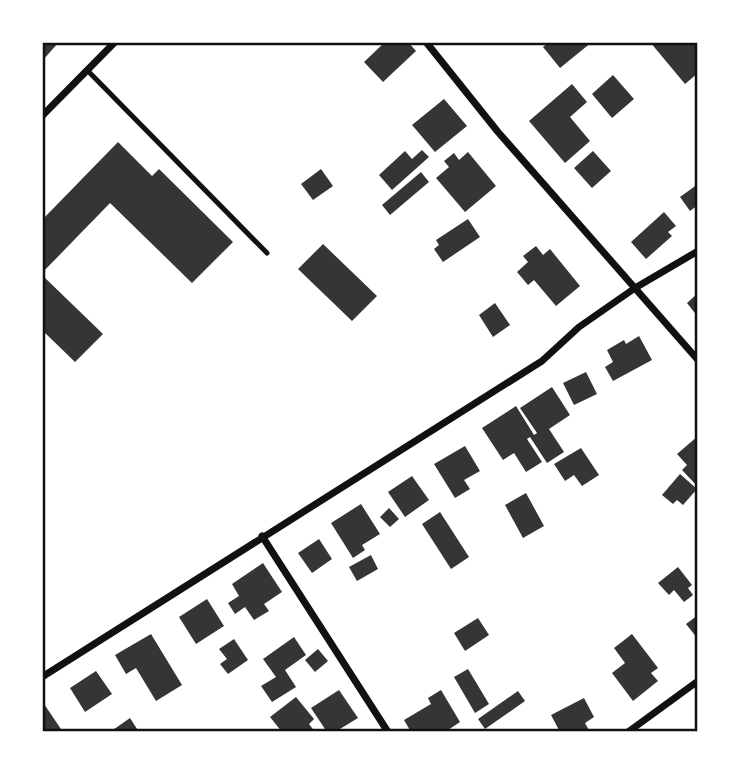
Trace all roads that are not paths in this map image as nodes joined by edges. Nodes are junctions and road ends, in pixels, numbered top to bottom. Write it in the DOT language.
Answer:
graph roads {
  1 [pos="115,42"];
  2 [pos="426,42"];
  3 [pos="87,70"];
  4 [pos="42,116"];
  5 [pos="698,251"];
  6 [pos="267,253"];
  7 [pos="635,288"];
  8 [pos="698,360"];
  9 [pos="262,536"];
  10 [pos="42,677"];
  11 [pos="698,681"];
  12 [pos="388,732"];
  13 [pos="628,732"];
  1 -- 3 [label="street"];
  2 -- 7 [label="street"];
  3 -- 4 [label="street"];
  3 -- 6 [label="lane"];
  5 -- 7 [label="street"];
  7 -- 8 [label="street"];
  7 -- 9 [label="street"];
  9 -- 10 [label="street"];
  9 -- 12 [label="street"];
  11 -- 13 [label="street"];
}
